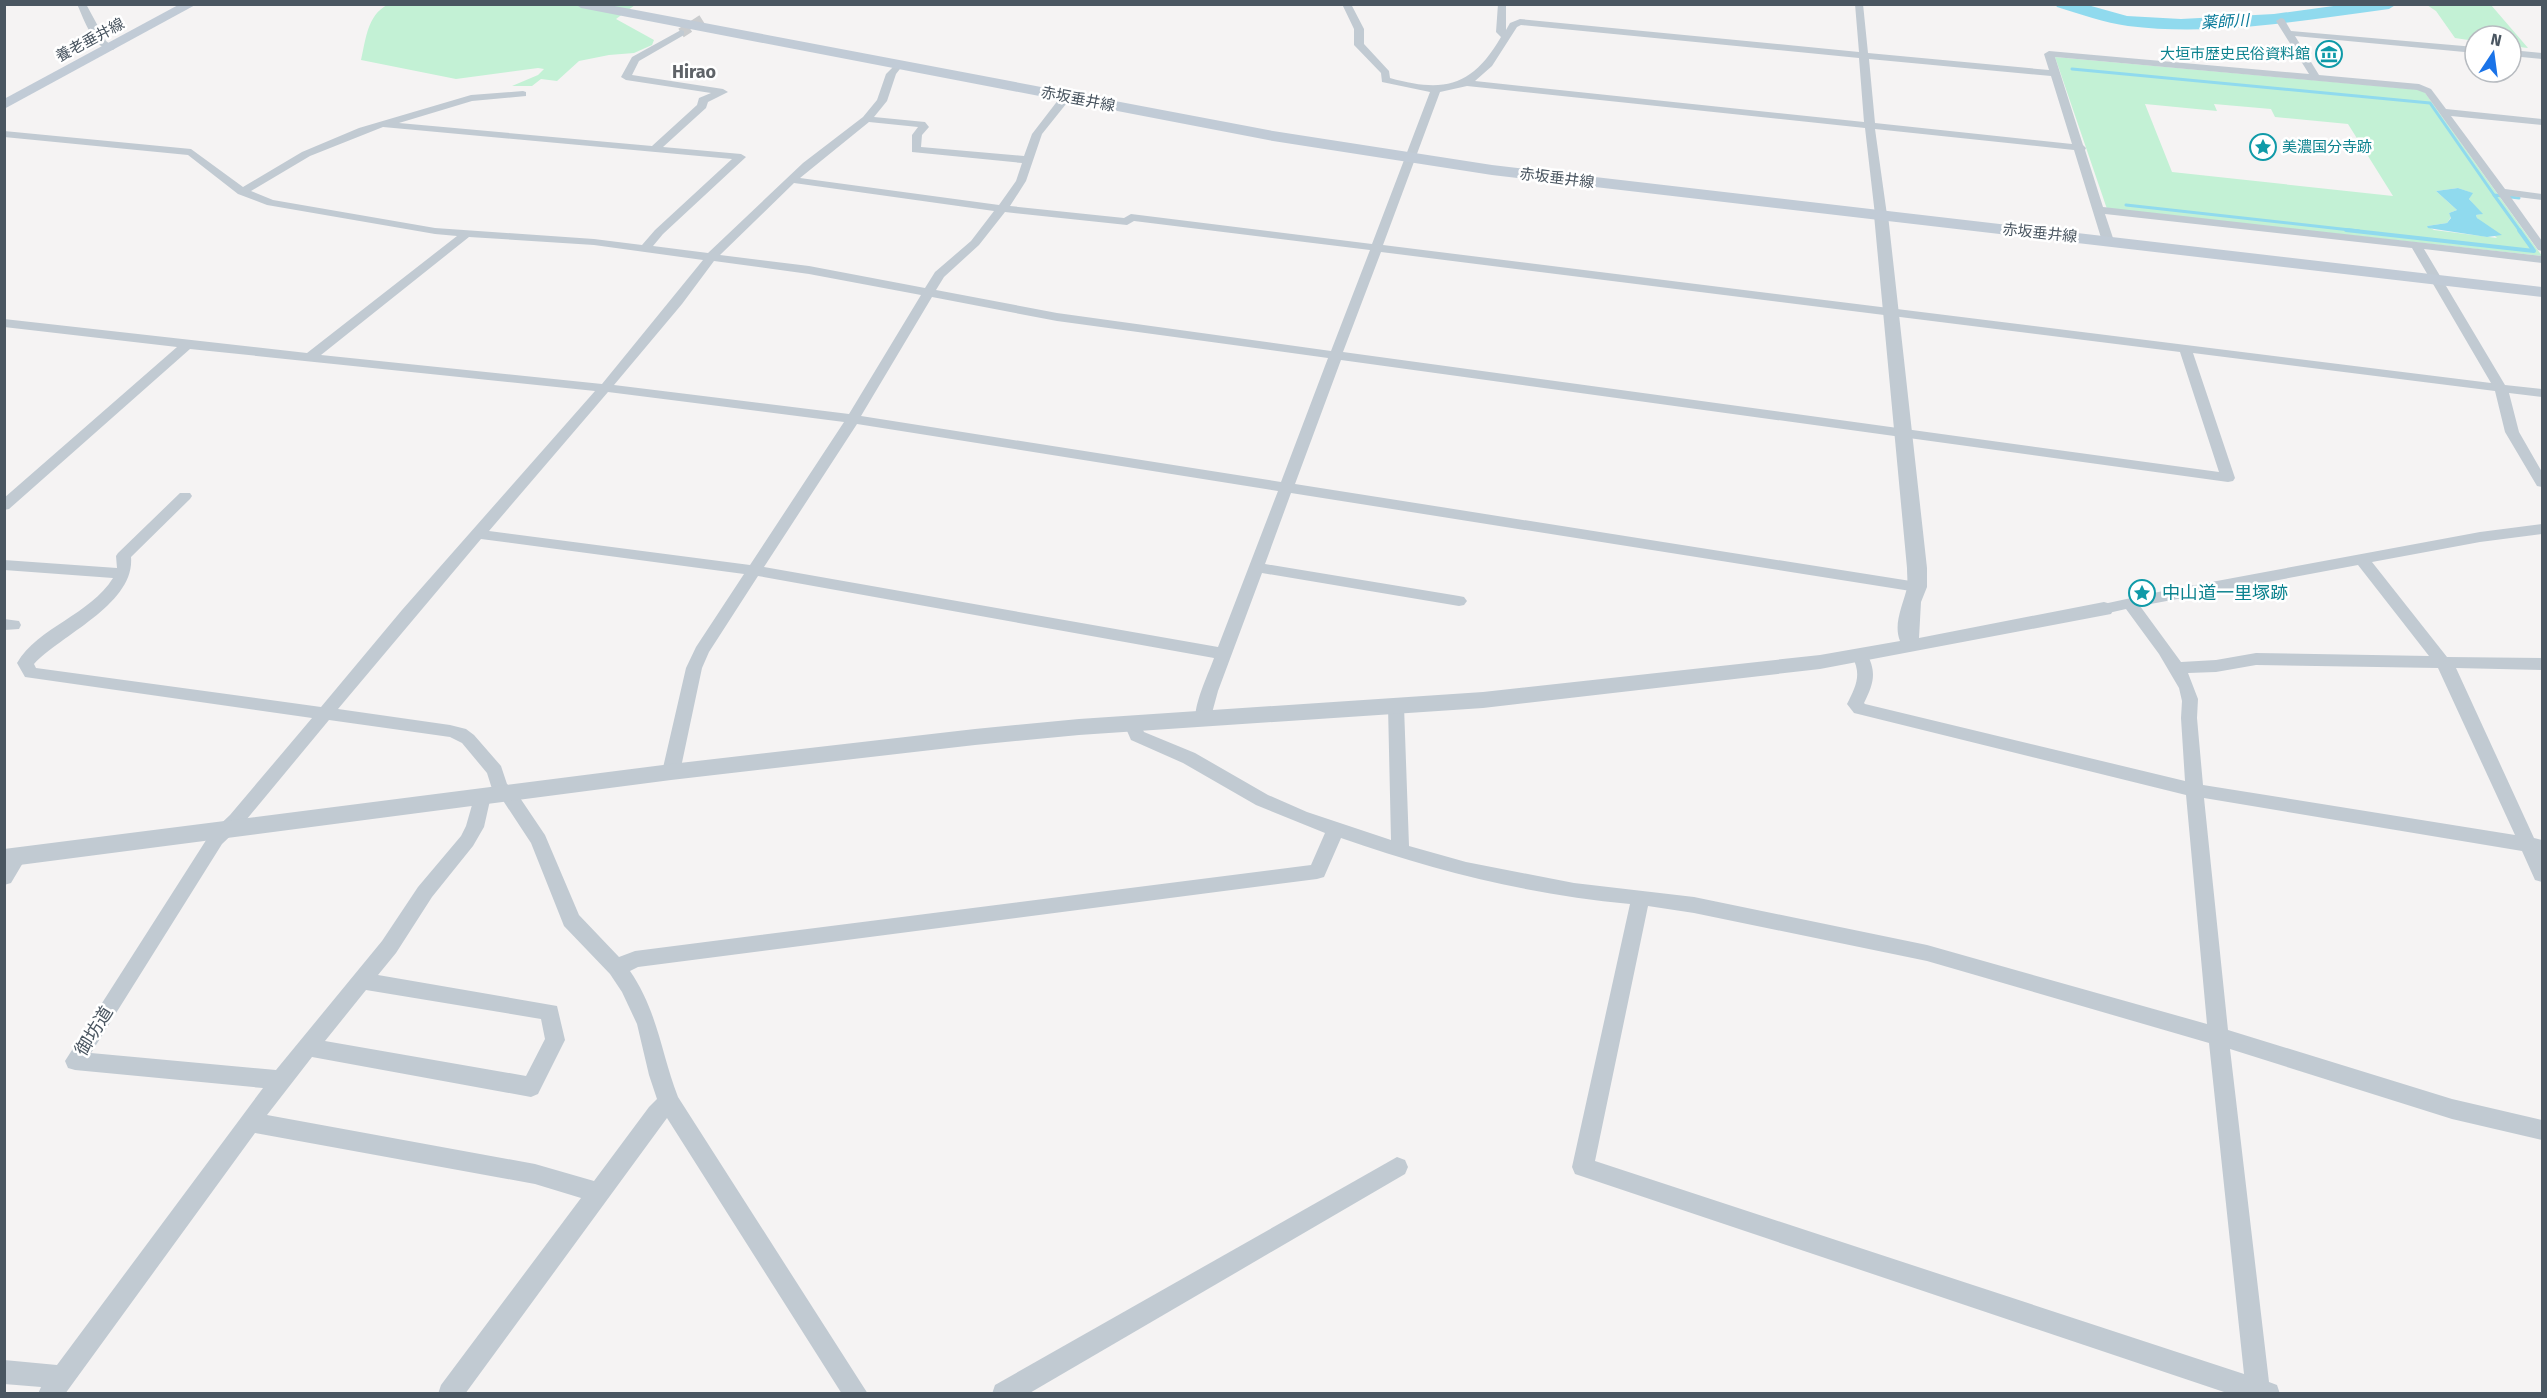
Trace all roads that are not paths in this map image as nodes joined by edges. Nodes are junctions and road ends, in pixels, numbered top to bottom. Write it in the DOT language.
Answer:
graph roads {
  1 [pos="81,4"];
  2 [pos="191,4"];
  3 [pos="581,4"];
  4 [pos="1346,4"];
  5 [pos="1502,4"];
  6 [pos="1859,4"];
  7 [pos="2281,21"];
  8 [pos="681,33"];
  9 [pos="2289,33"];
  10 [pos="1507,37"];
  11 [pos="110,48"];
  12 [pos="2463,49"];
  13 [pos="2523,54"];
  14 [pos="1864,56"];
  15 [pos="2542,56"];
  16 [pos="898,64"];
  17 [pos="2056,74"];
  18 [pos="2316,78"];
  19 [pos="1467,84"];
  20 [pos="1435,91"];
  21 [pos="523,94"];
  22 [pos="1066,97"];
  23 [pos="4,105"];
  24 [pos="2444,112"];
  25 [pos="867,119"];
  26 [pos="2542,122"];
  27 [pos="382,124"];
  28 [pos="1870,127"];
  29 [pos="4,134"];
  30 [pos="654,148"];
  31 [pos="2080,148"];
  32 [pos="1409,159"];
  33 [pos="1029,160"];
  34 [pos="794,180"];
  35 [pos="242,192"];
  36 [pos="2501,192"];
  37 [pos="2542,197"];
  38 [pos="1000,208"];
  39 [pos="2100,210"];
  40 [pos="1881,215"];
  41 [pos="465,235"];
  42 [pos="2108,241"];
  43 [pos="2416,245"];
  44 [pos="646,248"];
  45 [pos="1377,248"];
  46 [pos="2542,249"];
  47 [pos="712,256"];
  48 [pos="2542,259"];
  49 [pos="2437,279"];
  50 [pos="929,292"];
  51 [pos="2542,292"];
  52 [pos="1892,312"];
  53 [pos="4,323"];
  54 [pos="187,345"];
  55 [pos="2185,348"];
  56 [pos="1336,356"];
  57 [pos="310,357"];
  58 [pos="605,388"];
  59 [pos="2501,388"];
  60 [pos="2542,393"];
  61 [pos="854,419"];
  62 [pos="1902,433"];
  63 [pos="2542,483"];
  64 [pos="1285,489"];
  65 [pos="185,496"];
  66 [pos="4,506"];
  67 [pos="2542,529"];
  68 [pos="478,534"];
  69 [pos="2362,559"];
  70 [pos="4,565"];
  71 [pos="1255,567"];
  72 [pos="756,571"];
  73 [pos="124,572"];
  74 [pos="1917,587"];
  75 [pos="1459,601"];
  76 [pos="2130,604"];
  77 [pos="2104,609"];
  78 [pos="1912,646"];
  79 [pos="1225,654"];
  80 [pos="1860,656"];
  81 [pos="2444,662"];
  82 [pos="2542,664"];
  83 [pos="2176,668"];
  84 [pos="1396,706"];
  85 [pos="324,714"];
  86 [pos="1203,720"];
  87 [pos="1132,724"];
  88 [pos="670,772"];
  89 [pos="2194,790"];
  90 [pos="508,794"];
  91 [pos="482,796"];
  92 [pos="227,829"];
  93 [pos="1336,829"];
  94 [pos="2536,846"];
  95 [pos="1400,850"];
  96 [pos="11,857"];
  97 [pos="2542,875"];
  98 [pos="4,878"];
  99 [pos="1641,897"];
  100 [pos="617,968"];
  101 [pos="361,981"];
  102 [pos="2218,1036"];
  103 [pos="308,1047"];
  104 [pos="281,1080"];
  105 [pos="669,1102"];
  106 [pos="249,1122"];
  107 [pos="2542,1130"];
  108 [pos="1397,1167"];
  109 [pos="598,1193"];
  110 [pos="4,1372"];
  111 [pos="55,1385"];
  112 [pos="2261,1392"];
  113 [pos="450,1394"];
  114 [pos="856,1394"];
  115 [pos="1004,1394"];
  1 -- 11 [label="street"];
  2 -- 11 [label="main road, 養老垂井線"];
  3 -- 16 [label="main road, 赤坂垂井線"];
  4 -- 20 [label="street"];
  5 -- 10 [label="street"];
  6 -- 14 [label="street"];
  7 -- 9 [label="street"];
  8 -- 30 [label="street"];
  9 -- 12 [label="street"];
  9 -- 18 [label="street"];
  10 -- 14 [label="street"];
  10 -- 19 [label="street"];
  11 -- 23 [label="main road, 養老垂井線"];
  13 -- 15 [label="street"];
  14 -- 17 [label="street"];
  14 -- 28 [label="street"];
  16 -- 22 [label="main road, 赤坂垂井線"];
  16 -- 25 [label="street"];
  17 -- 18 [label="street"];
  17 -- 31 [label="street"];
  18 -- 24 [label="street"];
  19 -- 20 [label="street"];
  19 -- 28 [label="street"];
  20 -- 32 [label="street"];
  21 -- 27 [label="street"];
  22 -- 32 [label="main road, 赤坂垂井線"];
  22 -- 33 [label="street"];
  24 -- 26 [label="street"];
  24 -- 36 [label="street"];
  25 -- 33 [label="street"];
  25 -- 34 [label="street"];
  27 -- 30 [label="street"];
  27 -- 35 [label="street"];
  28 -- 31 [label="street"];
  28 -- 40 [label="street"];
  29 -- 35 [label="street"];
  30 -- 44 [label="street"];
  31 -- 39 [label="street"];
  32 -- 40 [label="main road, 赤坂垂井線"];
  32 -- 45 [label="street"];
  33 -- 38 [label="street"];
  34 -- 38 [label="street"];
  34 -- 47 [label="street"];
  35 -- 41 [label="street"];
  36 -- 37 [label="street"];
  36 -- 46 [label="street"];
  38 -- 45 [label="street"];
  38 -- 50 [label="street"];
  39 -- 42 [label="street"];
  39 -- 43 [label="street"];
  40 -- 42 [label="main road, 赤坂垂井線"];
  40 -- 52 [label="street"];
  41 -- 44 [label="street"];
  41 -- 57 [label="street"];
  42 -- 49 [label="main road, 赤坂垂井線"];
  43 -- 48 [label="street"];
  43 -- 49 [label="street"];
  44 -- 47 [label="street"];
  45 -- 52 [label="street"];
  45 -- 56 [label="street"];
  47 -- 50 [label="street"];
  47 -- 58 [label="street"];
  49 -- 51 [label="main road, 赤坂垂井線"];
  49 -- 59 [label="street"];
  50 -- 56 [label="street"];
  50 -- 61 [label="street"];
  52 -- 55 [label="street"];
  52 -- 62 [label="street"];
  53 -- 54 [label="street"];
  54 -- 57 [label="street"];
  54 -- 66 [label="street"];
  55 -- 59 [label="street"];
  55 -- 62 [label="street"];
  56 -- 62 [label="street"];
  56 -- 64 [label="street"];
  57 -- 58 [label="street"];
  58 -- 61 [label="street"];
  58 -- 68 [label="street"];
  59 -- 60 [label="street"];
  59 -- 63 [label="street"];
  61 -- 64 [label="street"];
  61 -- 72 [label="street"];
  62 -- 74 [label="street"];
  64 -- 71 [label="street"];
  64 -- 74 [label="street"];
  65 -- 73 [label="street"];
  67 -- 69 [label="street"];
  68 -- 72 [label="street"];
  68 -- 85 [label="street"];
  69 -- 76 [label="street"];
  69 -- 81 [label="street"];
  70 -- 73 [label="street"];
  71 -- 75 [label="street"];
  71 -- 79 [label="street"];
  72 -- 79 [label="street"];
  72 -- 88 [label="street"];
  73 -- 85 [label="street"];
  74 -- 78 [label="street"];
  76 -- 77 [label="street"];
  76 -- 83 [label="street"];
  77 -- 78 [label="street"];
  78 -- 80 [label="street"];
  79 -- 86 [label="street"];
  80 -- 84 [label="street"];
  80 -- 89 [label="street"];
  81 -- 82 [label="street"];
  81 -- 83 [label="street"];
  81 -- 94 [label="street"];
  83 -- 89 [label="street"];
  84 -- 86 [label="street"];
  84 -- 95 [label="street"];
  85 -- 90 [label="street"];
  85 -- 92 [label="street"];
  86 -- 87 [label="street"];
  87 -- 88 [label="street"];
  87 -- 93 [label="street"];
  88 -- 90 [label="street"];
  89 -- 94 [label="street"];
  89 -- 102 [label="street"];
  90 -- 91 [label="street"];
  90 -- 100 [label="street"];
  91 -- 92 [label="street"];
  91 -- 101 [label="street"];
  92 -- 96 [label="street"];
  92 -- 104 [label="street, 御坊道"];
  93 -- 95 [label="street"];
  93 -- 100 [label="street"];
  94 -- 97 [label="street"];
  95 -- 99 [label="street"];
  96 -- 98 [label="street"];
  99 -- 102 [label="street"];
  99 -- 112 [label="street"];
  100 -- 105 [label="street"];
  101 -- 103 [label="street"];
  101 -- 103 [label="street"];
  102 -- 107 [label="street"];
  102 -- 112 [label="street"];
  103 -- 104 [label="street"];
  104 -- 106 [label="street"];
  105 -- 109 [label="street"];
  105 -- 114 [label="street"];
  106 -- 109 [label="street"];
  106 -- 111 [label="street"];
  108 -- 115 [label="street"];
  109 -- 113 [label="street"];
  110 -- 111 [label="street"];
}
